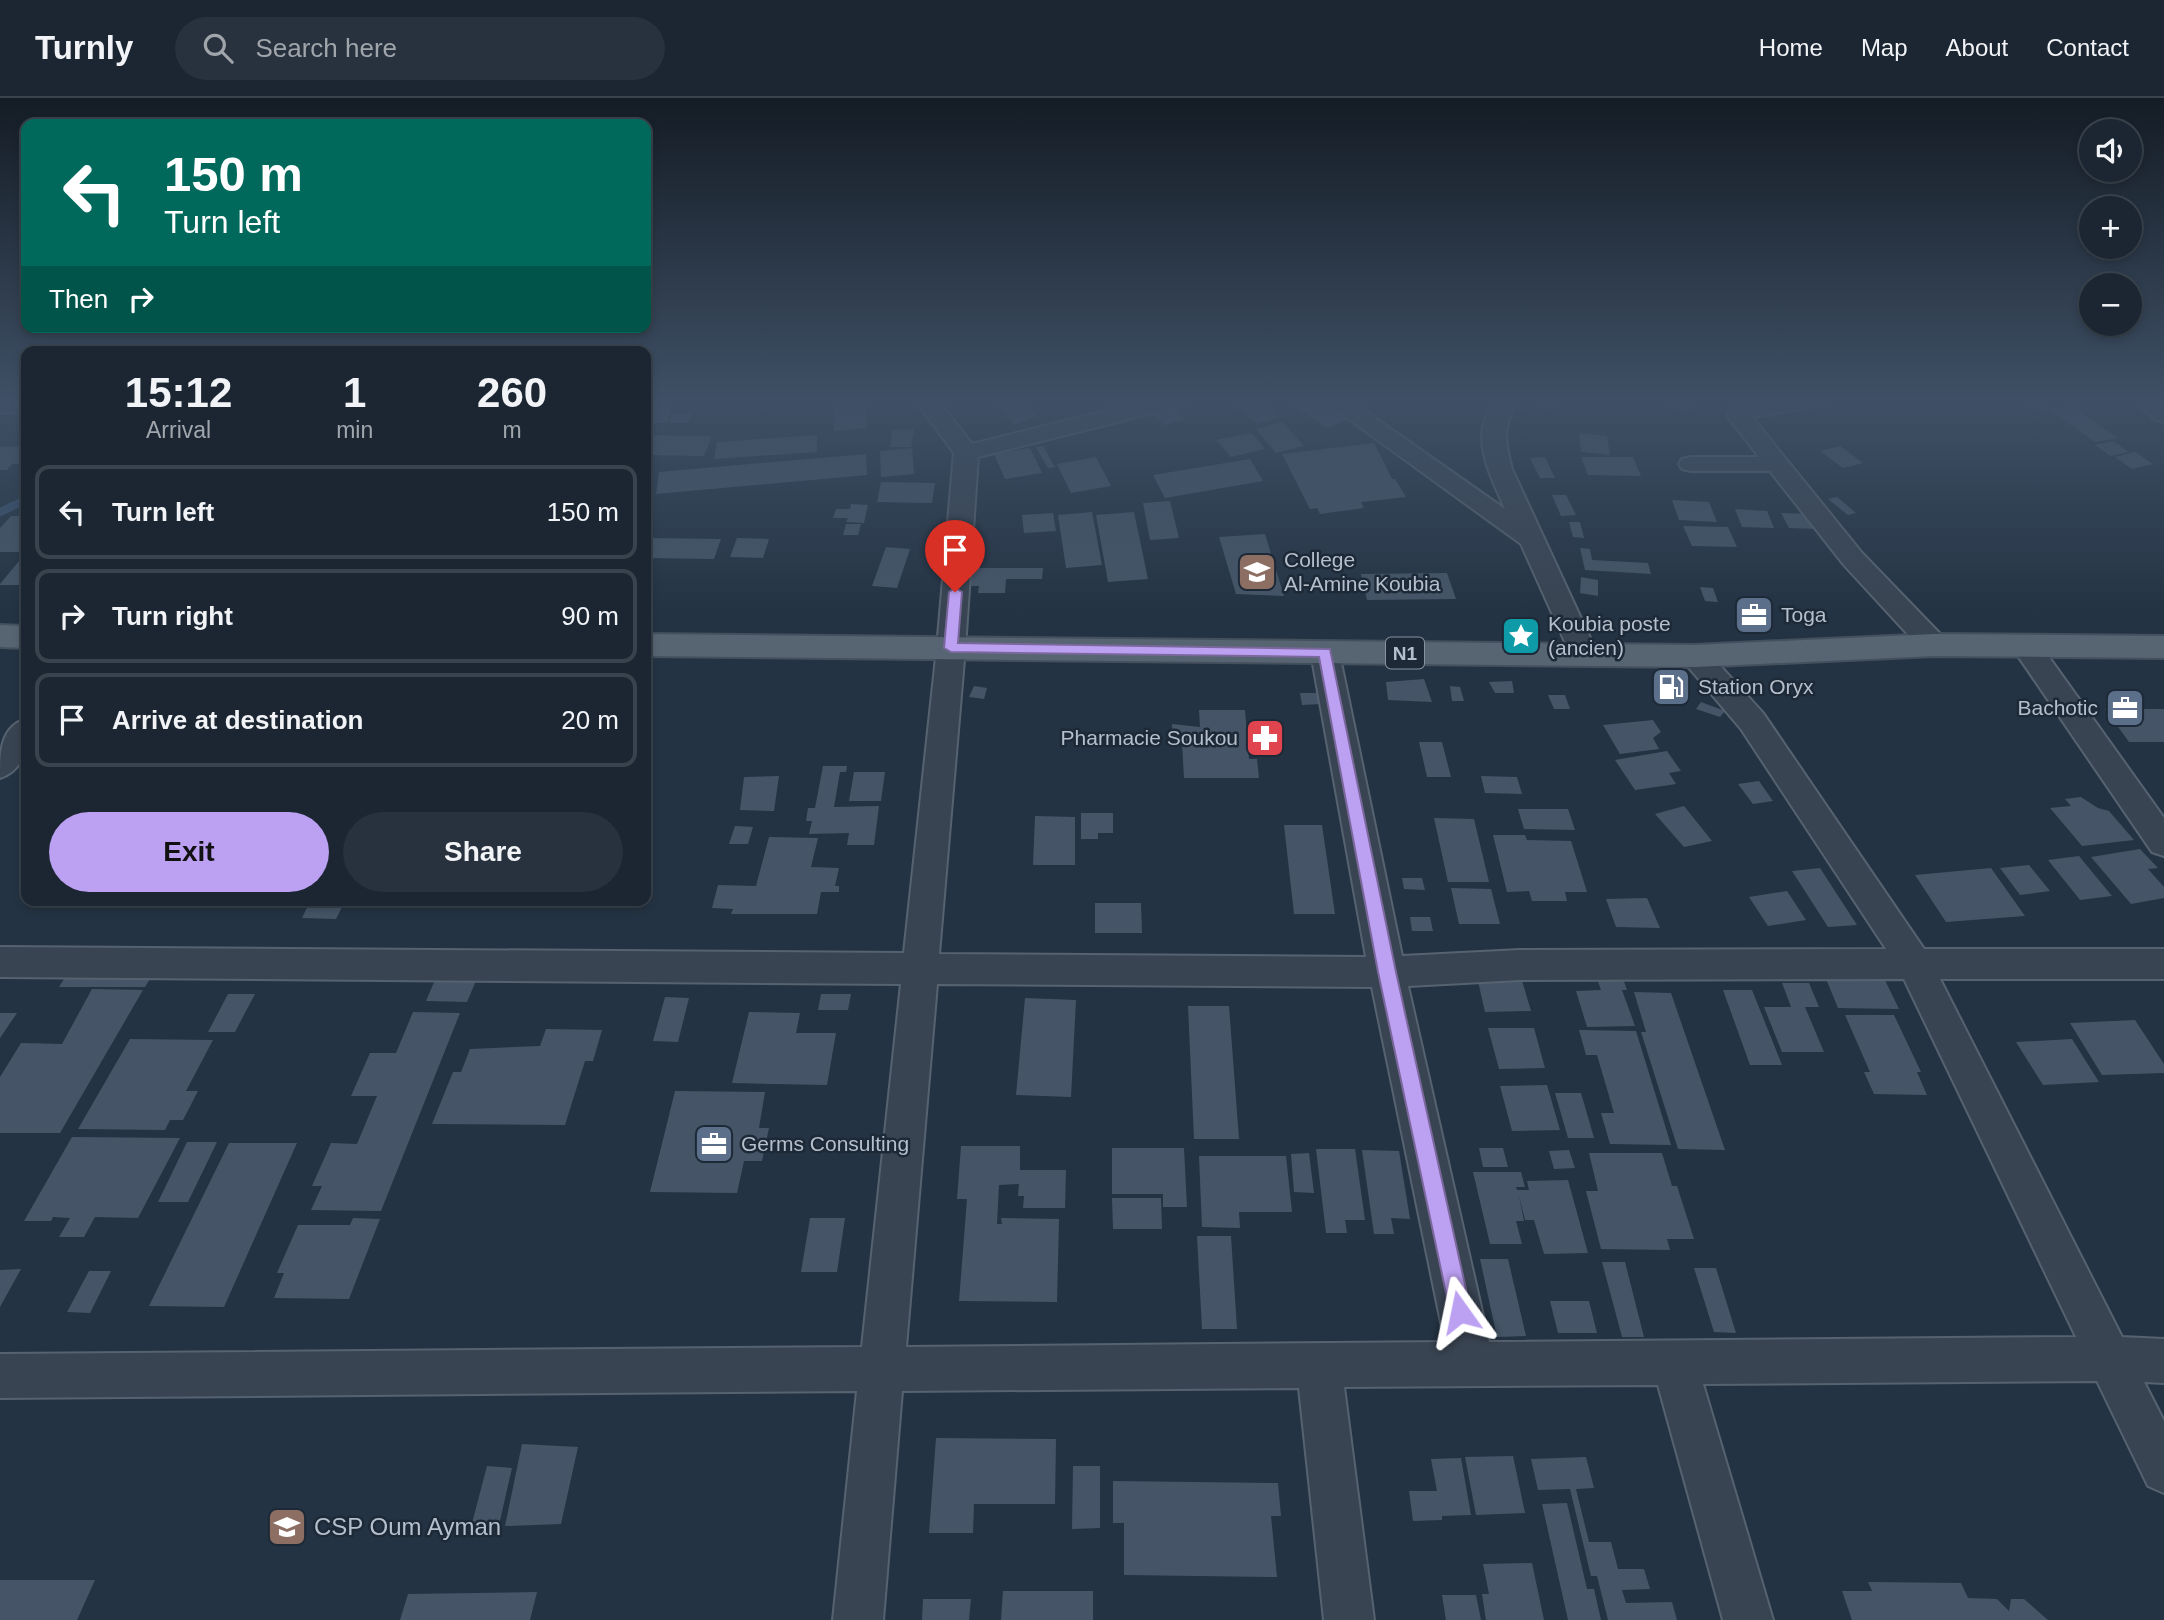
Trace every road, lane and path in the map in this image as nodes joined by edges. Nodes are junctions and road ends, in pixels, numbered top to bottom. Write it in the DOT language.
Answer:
graph roads {
  1 [pos="965,470"];
  2 [pos="1433,470"];
  3 [pos="1500,470"];
  4 [pos="1783,470"];
  5 [pos="1531,539"];
  6 [pos="0,636"];
  7 [pos="21,637"];
  8 [pos="651,645"];
  9 [pos="1934,645"];
  10 [pos="2026,646"];
  11 [pos="2164,647"];
  12 [pos="951,648"];
  13 [pos="1325,653"];
  14 [pos="1584,655"];
  15 [pos="1695,656"];
  16 [pos="21,737"];
  17 [pos="0,765"];
  18 [pos="2164,843"];
  19 [pos="0,962"];
  20 [pos="1914,963"];
  21 [pos="2164,964"];
  22 [pos="920,967"];
  23 [pos="1387,972"];
  24 [pos="2110,1359"];
  25 [pos="2164,1361"];
  26 [pos="1674,1362"];
  27 [pos="1472,1364"];
  28 [pos="1319,1365"];
  29 [pos="882,1369"];
  30 [pos="0,1376"];
  31 [pos="2164,1470"];
  32 [pos="858,1620"];
  33 [pos="1349,1620"];
  34 [pos="1748,1620"];
  1 -- 12 [label="street"];
  2 -- 5 [label="street"];
  3 -- 5 [label="street"];
  4 -- 9 [label="street"];
  5 -- 14 [label="street"];
  6 -- 7 [label="main road"];
  8 -- 12 [label="main road, N1"];
  9 -- 10 [label="main road, N1"];
  9 -- 15 [label="main road, N1"];
  10 -- 11 [label="main road, N1"];
  10 -- 18 [label="street"];
  12 -- 13 [label="main road, N1"];
  12 -- 22 [label="street"];
  13 -- 14 [label="main road, N1"];
  13 -- 23 [label="street"];
  14 -- 15 [label="main road, N1"];
  15 -- 20 [label="street"];
  16 -- 17 [label="street"];
  19 -- 22 [label="street"];
  20 -- 21 [label="street"];
  20 -- 23 [label="street"];
  20 -- 24 [label="street"];
  22 -- 23 [label="street"];
  22 -- 29 [label="street"];
  23 -- 27 [label="street"];
  24 -- 25 [label="street"];
  24 -- 26 [label="street"];
  24 -- 31 [label="street"];
  26 -- 27 [label="street"];
  26 -- 34 [label="street"];
  27 -- 28 [label="street"];
  28 -- 29 [label="street"];
  28 -- 33 [label="street"];
  29 -- 30 [label="street"];
  29 -- 32 [label="street"];
}
